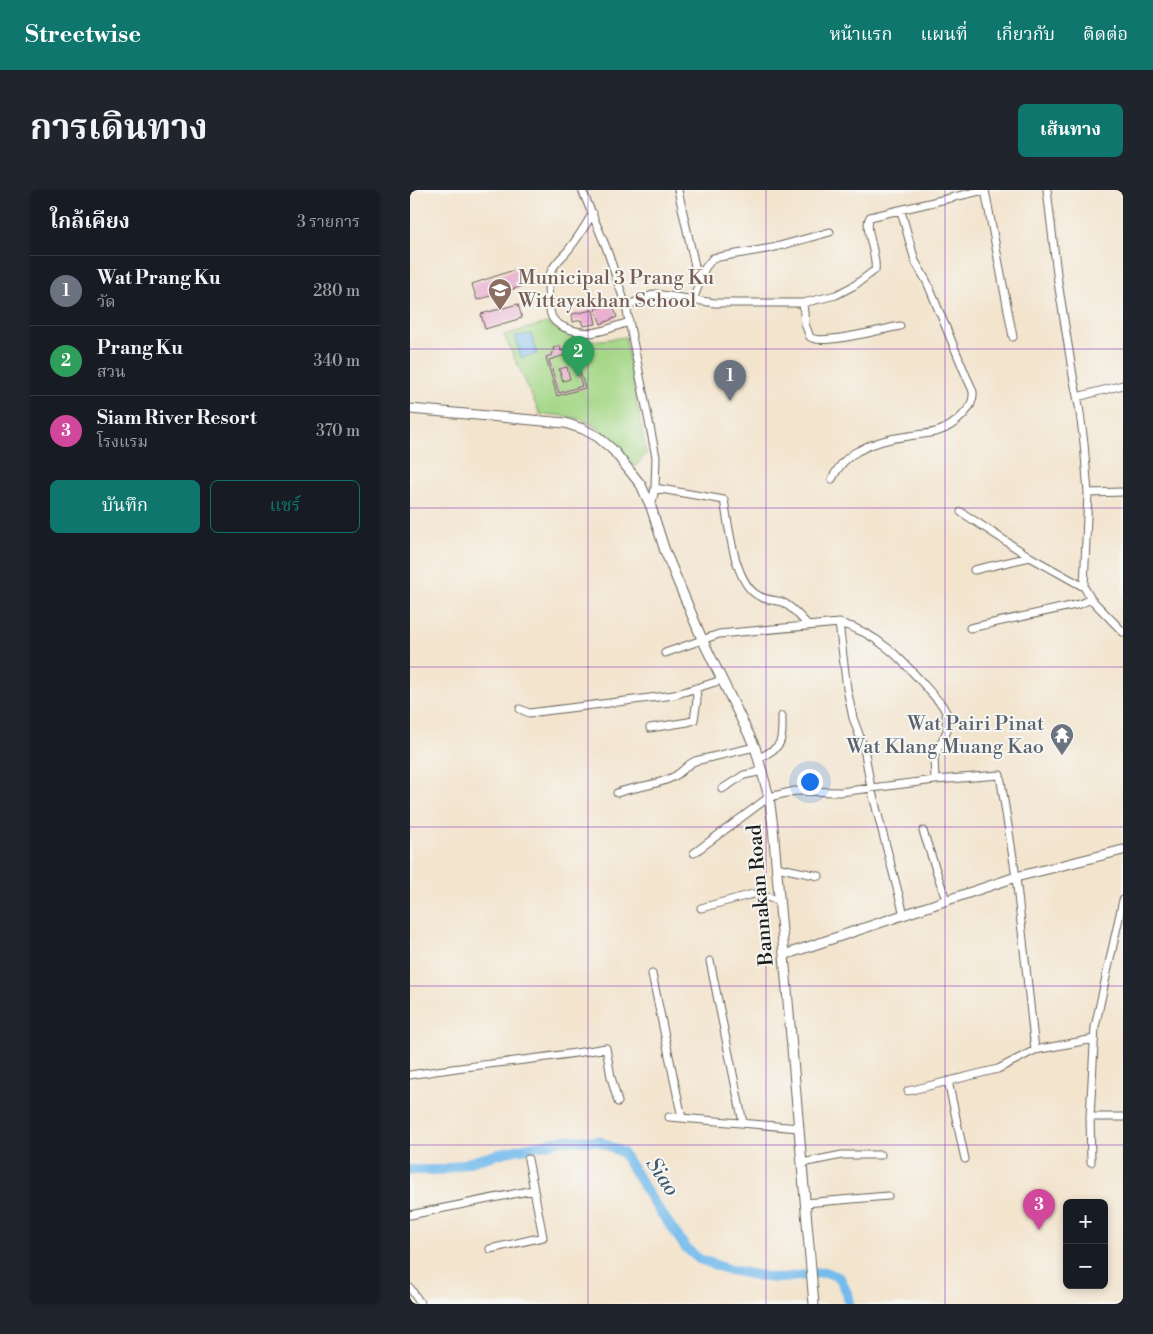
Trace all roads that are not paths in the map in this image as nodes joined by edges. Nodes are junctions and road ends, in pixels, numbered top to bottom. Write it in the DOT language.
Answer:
graph roads {
  1 [pos="582,190"];
  2 [pos="678,190"];
  3 [pos="985,190"];
  4 [pos="1047,190"];
  5 [pos="901,211"];
  6 [pos="593,213"];
  7 [pos="830,232"];
  8 [pos="700,284"];
  9 [pos="694,300"];
  10 [pos="803,303"];
  11 [pos="626,306"];
  12 [pos="629,322"];
  13 [pos="900,326"];
  14 [pos="1012,337"];
  15 [pos="1123,385"];
  16 [pos="1077,397"];
  17 [pos="410,409"];
  18 [pos="832,478"];
  19 [pos="655,488"];
  20 [pos="1123,492"];
  21 [pos="1088,493"];
  22 [pos="651,506"];
  23 [pos="961,512"];
  24 [pos="1030,557"];
  25 [pos="974,570"];
  26 [pos="1084,587"];
  27 [pos="1091,598"];
  28 [pos="839,622"];
  29 [pos="808,625"];
  30 [pos="970,628"];
  31 [pos="1123,632"];
  32 [pos="702,639"];
  33 [pos="665,653"];
  34 [pos="722,680"];
  35 [pos="696,688"];
  36 [pos="520,709"];
  37 [pos="782,716"];
  38 [pos="650,728"];
  39 [pos="756,747"];
  40 [pos="759,758"];
  41 [pos="763,770"];
  42 [pos="936,780"];
  43 [pos="871,788"];
  44 [pos="722,789"];
  45 [pos="617,793"];
  46 [pos="770,797"];
  47 [pos="923,831"];
  48 [pos="1123,850"];
  49 [pos="694,854"];
  50 [pos="776,867"];
  51 [pos="819,876"];
  52 [pos="1016,877"];
  53 [pos="779,900"];
  54 [pos="946,900"];
  55 [pos="1123,900"];
  56 [pos="701,908"];
  57 [pos="904,915"];
  58 [pos="784,955"];
  59 [pos="710,961"];
  60 [pos="652,974"];
  61 [pos="1094,1039"];
  62 [pos="1035,1050"];
  63 [pos="410,1075"];
  64 [pos="948,1081"];
  65 [pos="908,1091"];
  66 [pos="618,1102"];
  67 [pos="669,1117"];
  68 [pos="1090,1117"];
  69 [pos="1123,1117"];
  70 [pos="682,1118"];
  71 [pos="744,1123"];
  72 [pos="799,1128"];
  73 [pos="881,1156"];
  74 [pos="528,1159"];
  75 [pos="965,1159"];
  76 [pos="1092,1162"];
  77 [pos="802,1163"];
  78 [pos="533,1190"];
  79 [pos="888,1196"];
  80 [pos="806,1203"];
  81 [pos="410,1215"];
  82 [pos="490,1249"];
  83 [pos="410,1288"];
  84 [pos="421,1304"];
  85 [pos="814,1304"];
  1 -- 6 [label="street"];
  2 -- 8 [label="street"];
  3 -- 5 [label="street"];
  3 -- 14 [label="street"];
  4 -- 16 [label="street"];
  5 -- 10 [label="street"];
  5 -- 18 [label="street"];
  6 -- 11 [label="street"];
  6 -- 12 [label="street"];
  7 -- 8 [label="street"];
  8 -- 9 [label="street"];
  9 -- 10 [label="street"];
  9 -- 11 [label="street"];
  10 -- 13 [label="street"];
  11 -- 12 [label="street"];
  12 -- 19 [label="street"];
  15 -- 16 [label="street"];
  16 -- 21 [label="street"];
  17 -- 22 [label="street, Bannakan Road"];
  19 -- 22 [label="street"];
  19 -- 29 [label="street"];
  20 -- 21 [label="street"];
  21 -- 26 [label="street"];
  22 -- 32 [label="street, Bannakan Road"];
  23 -- 24 [label="street"];
  24 -- 25 [label="street"];
  24 -- 26 [label="street"];
  26 -- 27 [label="street"];
  27 -- 30 [label="street"];
  27 -- 31 [label="street"];
  28 -- 29 [label="street"];
  28 -- 42 [label="street"];
  28 -- 43 [label="street"];
  29 -- 32 [label="street"];
  32 -- 33 [label="street"];
  32 -- 34 [label="street, Bannakan Road"];
  34 -- 35 [label="street"];
  34 -- 39 [label="street, Bannakan Road"];
  35 -- 36 [label="street"];
  35 -- 38 [label="street"];
  37 -- 40 [label="street"];
  39 -- 40 [label="street, Bannakan Road"];
  39 -- 45 [label="street"];
  40 -- 41 [label="street, Bannakan Road"];
  41 -- 44 [label="street"];
  41 -- 46 [label="street, Bannakan Road"];
  42 -- 43 [label="street"];
  42 -- 52 [label="street"];
  43 -- 46 [label="street"];
  43 -- 57 [label="street"];
  46 -- 49 [label="street"];
  46 -- 50 [label="street, Bannakan Road"];
  47 -- 54 [label="street"];
  48 -- 52 [label="street"];
  50 -- 51 [label="street"];
  50 -- 53 [label="street, Bannakan Road"];
  52 -- 54 [label="street"];
  52 -- 62 [label="street"];
  53 -- 56 [label="street"];
  53 -- 58 [label="street, Bannakan Road"];
  54 -- 57 [label="street"];
  55 -- 61 [label="street"];
  57 -- 58 [label="street"];
  58 -- 72 [label="street, Bannakan Road"];
  59 -- 71 [label="street"];
  60 -- 70 [label="street"];
  61 -- 62 [label="street"];
  61 -- 68 [label="street"];
  62 -- 64 [label="street"];
  63 -- 66 [label="street"];
  64 -- 65 [label="street"];
  64 -- 75 [label="street"];
  67 -- 70 [label="street"];
  68 -- 69 [label="street"];
  68 -- 76 [label="street"];
  70 -- 71 [label="street"];
  71 -- 72 [label="street"];
  72 -- 77 [label="street, Bannakan Road"];
  73 -- 77 [label="street"];
  74 -- 78 [label="street"];
  77 -- 80 [label="street, Bannakan Road"];
  78 -- 81 [label="street"];
  78 -- 82 [label="street"];
  79 -- 80 [label="street"];
  80 -- 85 [label="street, Bannakan Road"];
  83 -- 84 [label="street"];
}
